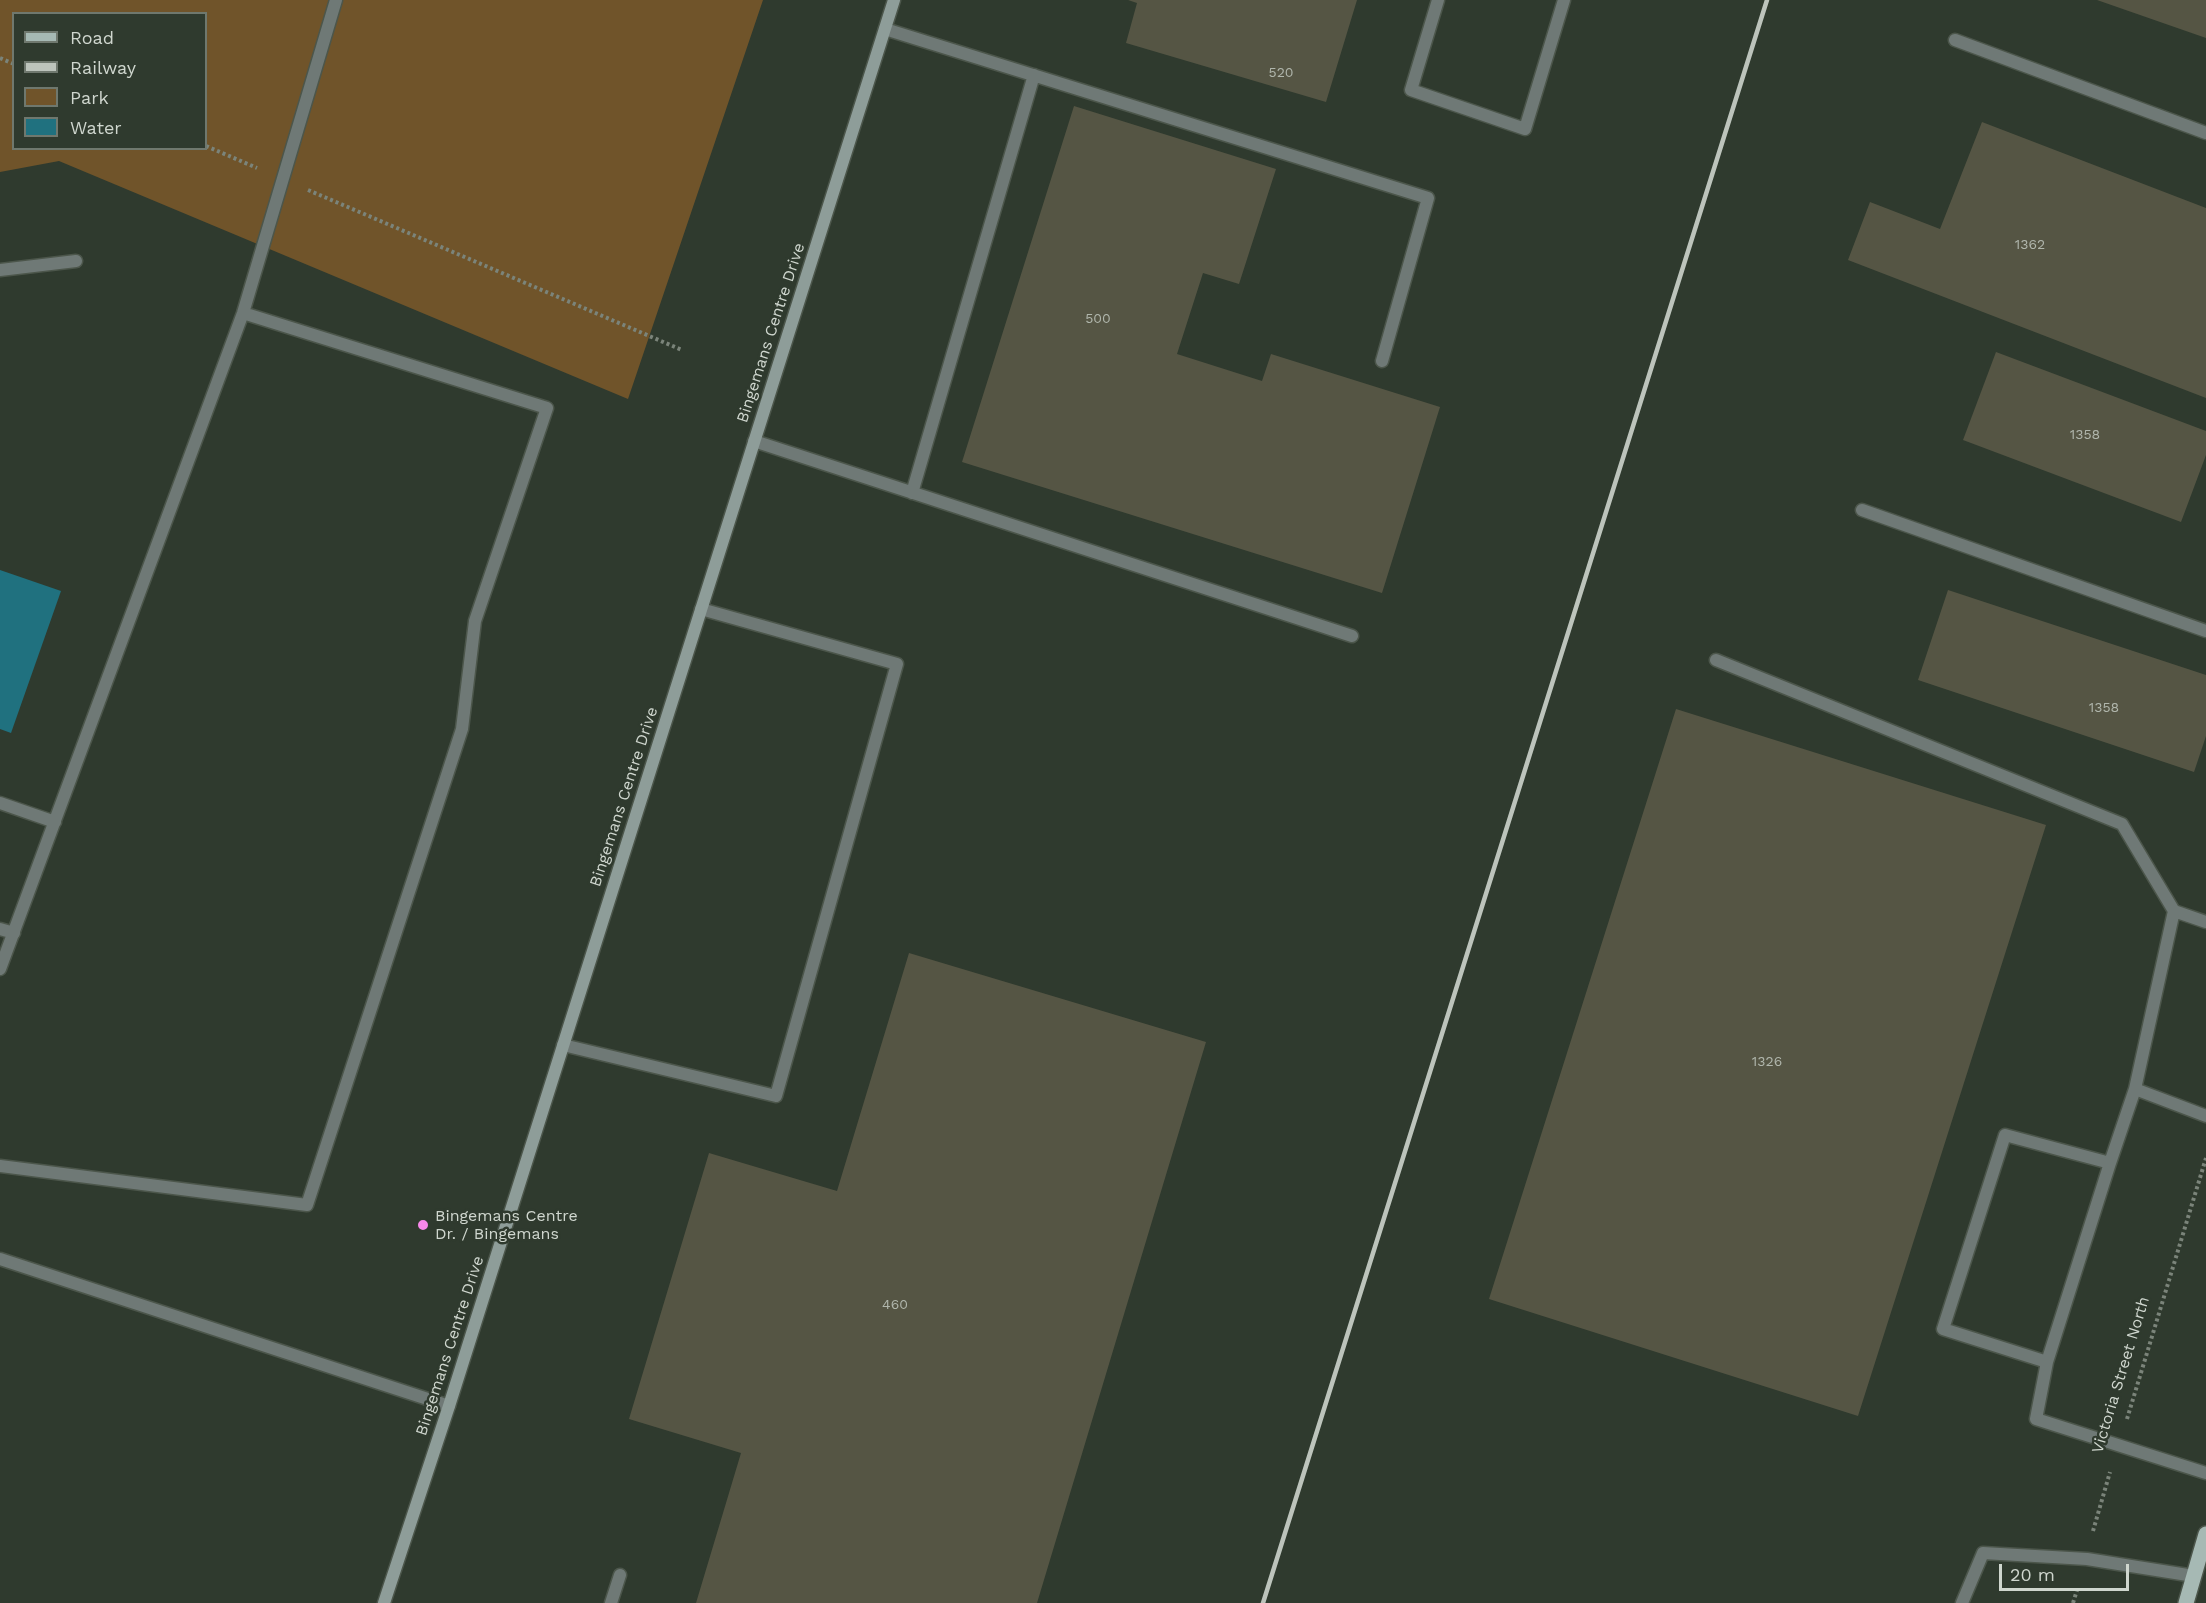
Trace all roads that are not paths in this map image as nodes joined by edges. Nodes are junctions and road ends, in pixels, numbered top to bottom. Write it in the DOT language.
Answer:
graph roads {
  1 [pos="336,0"];
  2 [pos="894,0"];
  3 [pos="1438,0"];
  4 [pos="1563,0"];
  5 [pos="885,29"];
  6 [pos="1955,40"];
  7 [pos="1034,75"];
  8 [pos="2206,133"];
  9 [pos="76,261"];
  10 [pos="0,270"];
  11 [pos="243,313"];
  12 [pos="1382,361"];
  13 [pos="754,441"];
  14 [pos="912,493"];
  15 [pos="1862,510"];
  16 [pos="701,609"];
  17 [pos="2206,631"];
  18 [pos="1352,636"];
  19 [pos="1716,660"];
  20 [pos="0,803"];
  21 [pos="55,822"];
  22 [pos="2174,911"];
  23 [pos="2206,922"];
  24 [pos="0,928"];
  25 [pos="14,933"];
  26 [pos="0,969"];
  27 [pos="563,1045"];
  28 [pos="2135,1089"];
  29 [pos="2206,1116"];
  30 [pos="2110,1163"];
  31 [pos="0,1166"];
  32 [pos="0,1259"];
  33 [pos="2047,1362"];
  34 [pos="449,1406"];
  35 [pos="2206,1473"];
  36 [pos="2206,1534"];
  37 [pos="620,1575"];
  38 [pos="2193,1576"];
  39 [pos="384,1603"];
  40 [pos="611,1603"];
  41 [pos="1962,1603"];
  42 [pos="2186,1603"];
  1 -- 11 [label="lane"];
  2 -- 5 [label="main road, Bingemans Centre Drive"];
  3 -- 4 [label="lane"];
  5 -- 7 [label="lane"];
  5 -- 13 [label="main road, Bingemans Centre Drive"];
  6 -- 8 [label="lane"];
  7 -- 12 [label="lane"];
  7 -- 14 [label="lane"];
  9 -- 10 [label="lane"];
  11 -- 21 [label="lane"];
  11 -- 31 [label="lane"];
  13 -- 14 [label="lane"];
  13 -- 16 [label="main road, Bingemans Centre Drive"];
  14 -- 18 [label="lane"];
  15 -- 17 [label="lane"];
  16 -- 27 [label="main road, Bingemans Centre Drive"];
  16 -- 27 [label="lane"];
  19 -- 22 [label="lane"];
  20 -- 21 [label="lane"];
  21 -- 25 [label="lane"];
  22 -- 23 [label="lane"];
  22 -- 28 [label="lane"];
  24 -- 25 [label="lane"];
  25 -- 26 [label="lane"];
  27 -- 34 [label="main road, Bingemans Centre Drive"];
  28 -- 29 [label="lane"];
  28 -- 30 [label="lane"];
  30 -- 33 [label="lane"];
  30 -- 33 [label="lane"];
  32 -- 34 [label="lane"];
  33 -- 35 [label="lane"];
  34 -- 39 [label="main road, Bingemans Centre Drive"];
  36 -- 38 [label="main road"];
  37 -- 40 [label="lane"];
  38 -- 41 [label="lane"];
  38 -- 42 [label="main road"];
}
